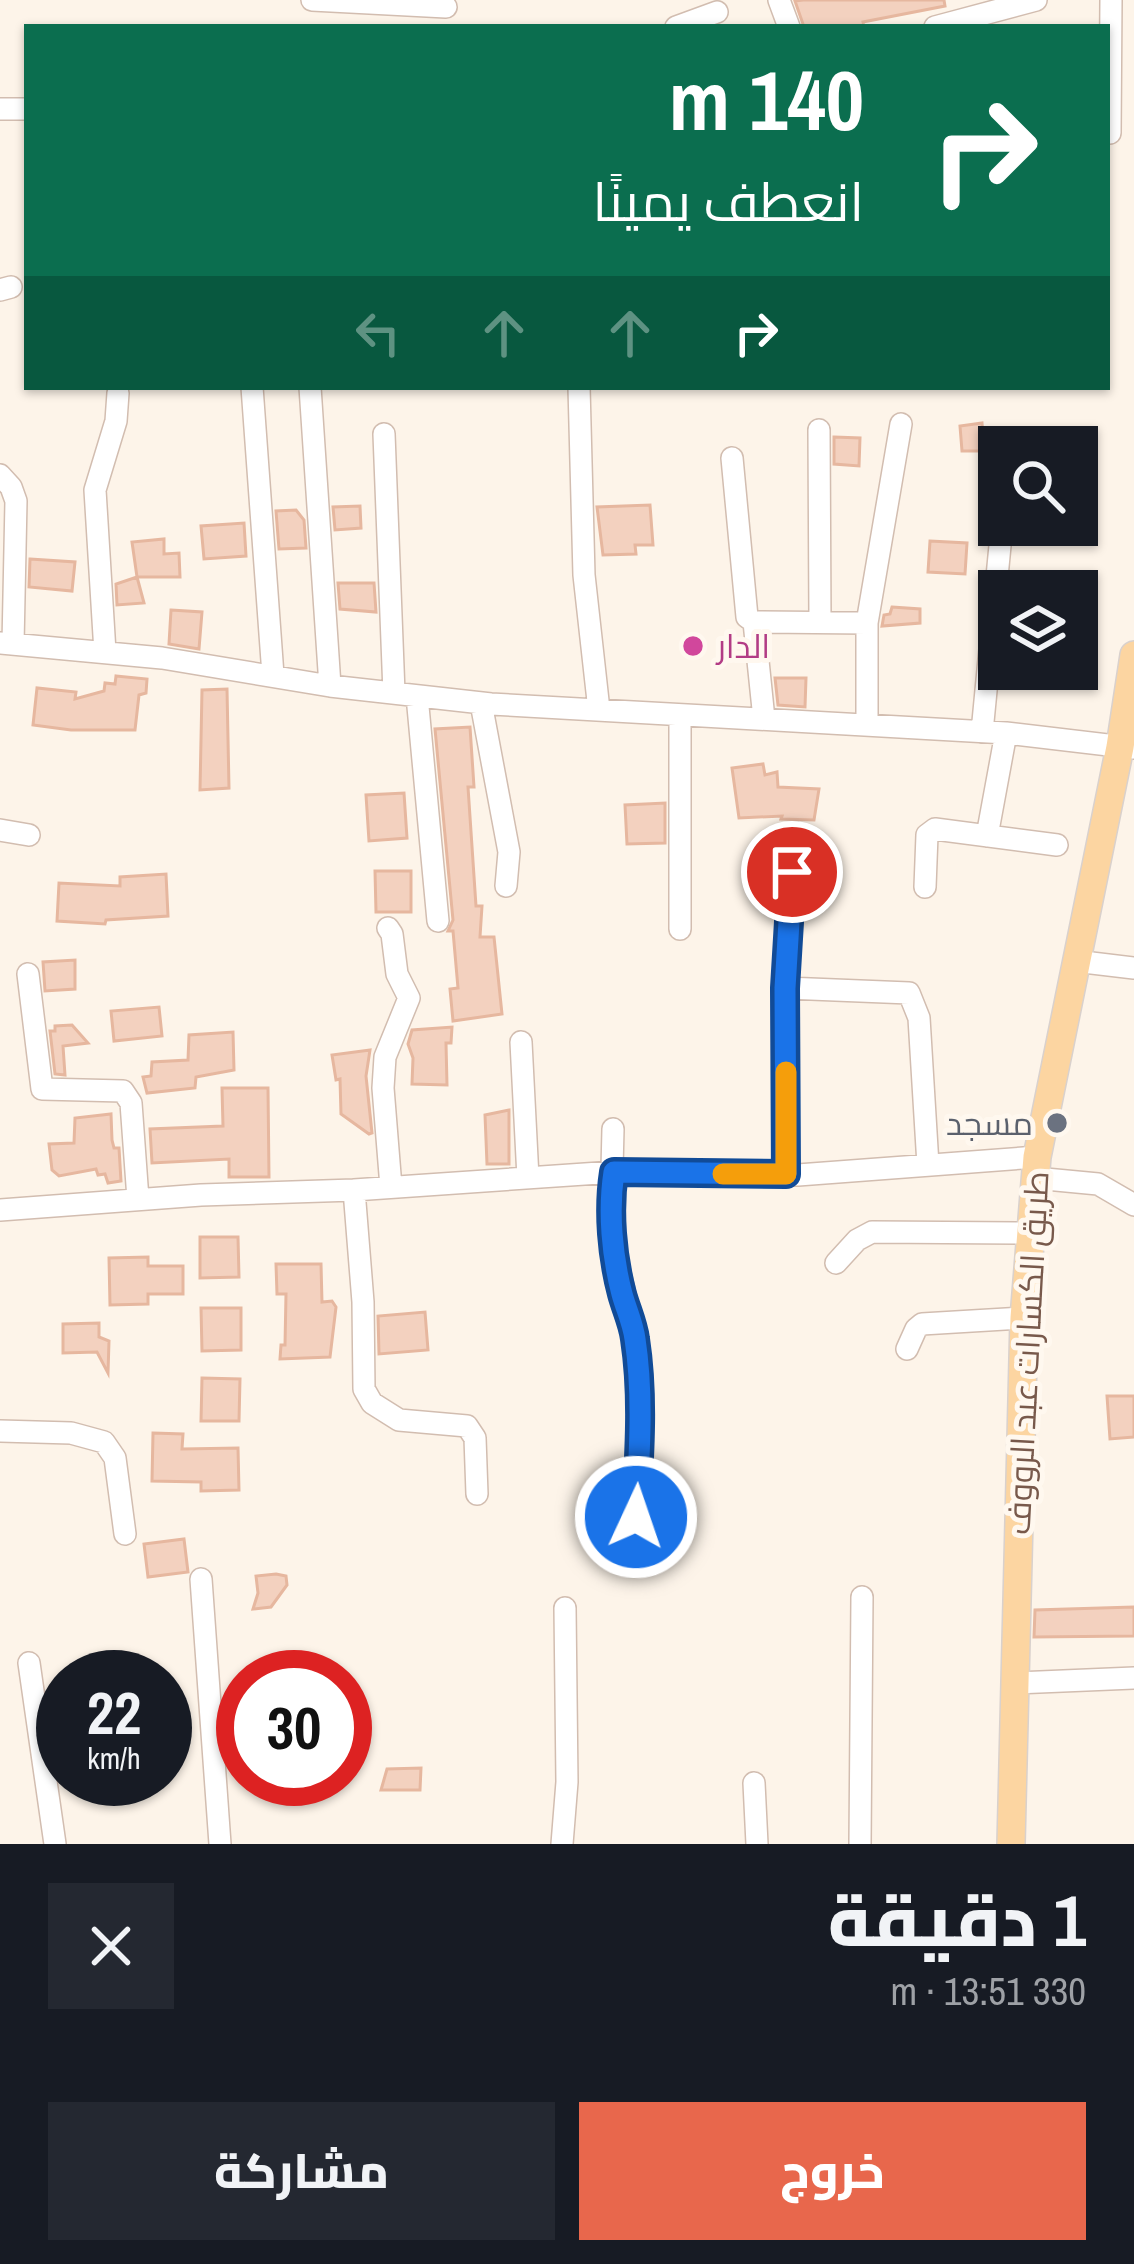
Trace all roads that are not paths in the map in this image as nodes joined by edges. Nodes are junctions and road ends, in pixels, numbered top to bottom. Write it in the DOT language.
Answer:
graph roads {
  1 [pos="312,0"];
  2 [pos="1036,0"];
  3 [pos="1111,0"];
  4 [pos="965,9"];
  5 [pos="447,11"];
  6 [pos="718,12"];
  7 [pos="684,24"];
  8 [pos="1110,66"];
  9 [pos="252,390"];
  10 [pos="310,390"];
  11 [pos="579,390"];
  12 [pos="118,393"];
  13 [pos="902,424"];
  14 [pos="819,430"];
  15 [pos="384,434"];
  16 [pos="732,458"];
  17 [pos="0,475"];
  18 [pos="1000,546"];
  19 [pos="820,621"];
  20 [pos="754,622"];
  21 [pos="867,623"];
  22 [pos="6,643"];
  23 [pos="105,652"];
  24 [pos="1134,656"];
  25 [pos="273,675"];
  26 [pos="330,686"];
  27 [pos="405,694"];
  28 [pos="481,703"];
  29 [pos="598,710"];
  30 [pos="680,715"];
  31 [pos="764,719"];
  32 [pos="867,724"];
  33 [pos="982,732"];
  34 [pos="1006,733"];
  35 [pos="1127,748"];
  36 [pos="0,830"];
  37 [pos="795,833"];
  38 [pos="28,835"];
  39 [pos="987,836"];
  40 [pos="1057,844"];
  41 [pos="506,886"];
  42 [pos="925,886"];
  43 [pos="439,921"];
  44 [pos="388,928"];
  45 [pos="680,929"];
  46 [pos="1075,961"];
  47 [pos="1134,968"];
  48 [pos="28,974"];
  49 [pos="785,988"];
  50 [pos="521,1042"];
  51 [pos="614,1129"];
  52 [pos="928,1165"];
  53 [pos="1036,1167"];
  54 [pos="614,1172"];
  55 [pos="786,1174"];
  56 [pos="528,1178"];
  57 [pos="391,1187"];
  58 [pos="354,1190"];
  59 [pos="138,1199"];
  60 [pos="1134,1205"];
  61 [pos="0,1210"];
  62 [pos="1029,1233"];
  63 [pos="836,1263"];
  64 [pos="1024,1318"];
  65 [pos="907,1349"];
  66 [pos="0,1431"];
  67 [pos="477,1494"];
  68 [pos="636,1517"];
  69 [pos="125,1534"];
  70 [pos="201,1579"];
  71 [pos="862,1597"];
  72 [pos="565,1608"];
  73 [pos="29,1663"];
  74 [pos="1134,1678"];
  75 [pos="1015,1683"];
  76 [pos="754,1783"];
  77 [pos="55,1844"];
  78 [pos="220,1844"];
  79 [pos="562,1844"];
  80 [pos="757,1844"];
  81 [pos="860,1844"];
  82 [pos="1011,1844"];
  1 -- 5 [label="street"];
  2 -- 4 [label="street"];
  3 -- 8 [label="street"];
  6 -- 7 [label="street"];
  9 -- 25 [label="street"];
  10 -- 26 [label="street"];
  11 -- 29 [label="street"];
  12 -- 23 [label="street"];
  13 -- 21 [label="street"];
  14 -- 19 [label="street"];
  15 -- 27 [label="street"];
  16 -- 20 [label="street"];
  17 -- 22 [label="street"];
  18 -- 33 [label="street"];
  19 -- 20 [label="street"];
  19 -- 21 [label="street"];
  20 -- 31 [label="street"];
  21 -- 32 [label="street"];
  22 -- 23 [label="street"];
  23 -- 25 [label="street"];
  24 -- 35 [label="main road, طريق الكسارات عبد الرووف"];
  25 -- 26 [label="street"];
  26 -- 27 [label="street"];
  27 -- 28 [label="street"];
  27 -- 43 [label="street"];
  28 -- 29 [label="street"];
  28 -- 41 [label="street"];
  29 -- 30 [label="street"];
  30 -- 31 [label="street"];
  30 -- 45 [label="street"];
  31 -- 32 [label="street"];
  32 -- 33 [label="street"];
  33 -- 34 [label="street"];
  34 -- 35 [label="street"];
  34 -- 39 [label="street"];
  35 -- 46 [label="main road, طريق الكسارات عبد الرووف"];
  36 -- 38 [label="street"];
  37 -- 49 [label="street"];
  39 -- 40 [label="street"];
  39 -- 42 [label="street"];
  44 -- 57 [label="street"];
  46 -- 47 [label="street"];
  46 -- 53 [label="main road, طريق الكسارات عبد الرووف"];
  48 -- 59 [label="street"];
  49 -- 52 [label="street"];
  49 -- 55 [label="street"];
  50 -- 56 [label="street"];
  51 -- 54 [label="street"];
  52 -- 53 [label="street"];
  52 -- 55 [label="street"];
  53 -- 60 [label="street"];
  53 -- 62 [label="main road, طريق الكسارات عبد الرووف"];
  54 -- 55 [label="street"];
  54 -- 56 [label="street"];
  54 -- 68 [label="street"];
  56 -- 57 [label="street"];
  57 -- 58 [label="street"];
  58 -- 59 [label="street"];
  58 -- 67 [label="street"];
  59 -- 61 [label="street"];
  62 -- 63 [label="street"];
  62 -- 64 [label="main road, طريق الكسارات عبد الرووف"];
  64 -- 65 [label="street"];
  64 -- 75 [label="main road, طريق الكسارات عبد الرووف"];
  66 -- 69 [label="street"];
  70 -- 78 [label="street"];
  71 -- 81 [label="street"];
  72 -- 79 [label="street"];
  73 -- 77 [label="street"];
  74 -- 75 [label="street"];
  75 -- 82 [label="main road, طريق الكسارات عبد الرووف"];
  76 -- 80 [label="street"];
}
